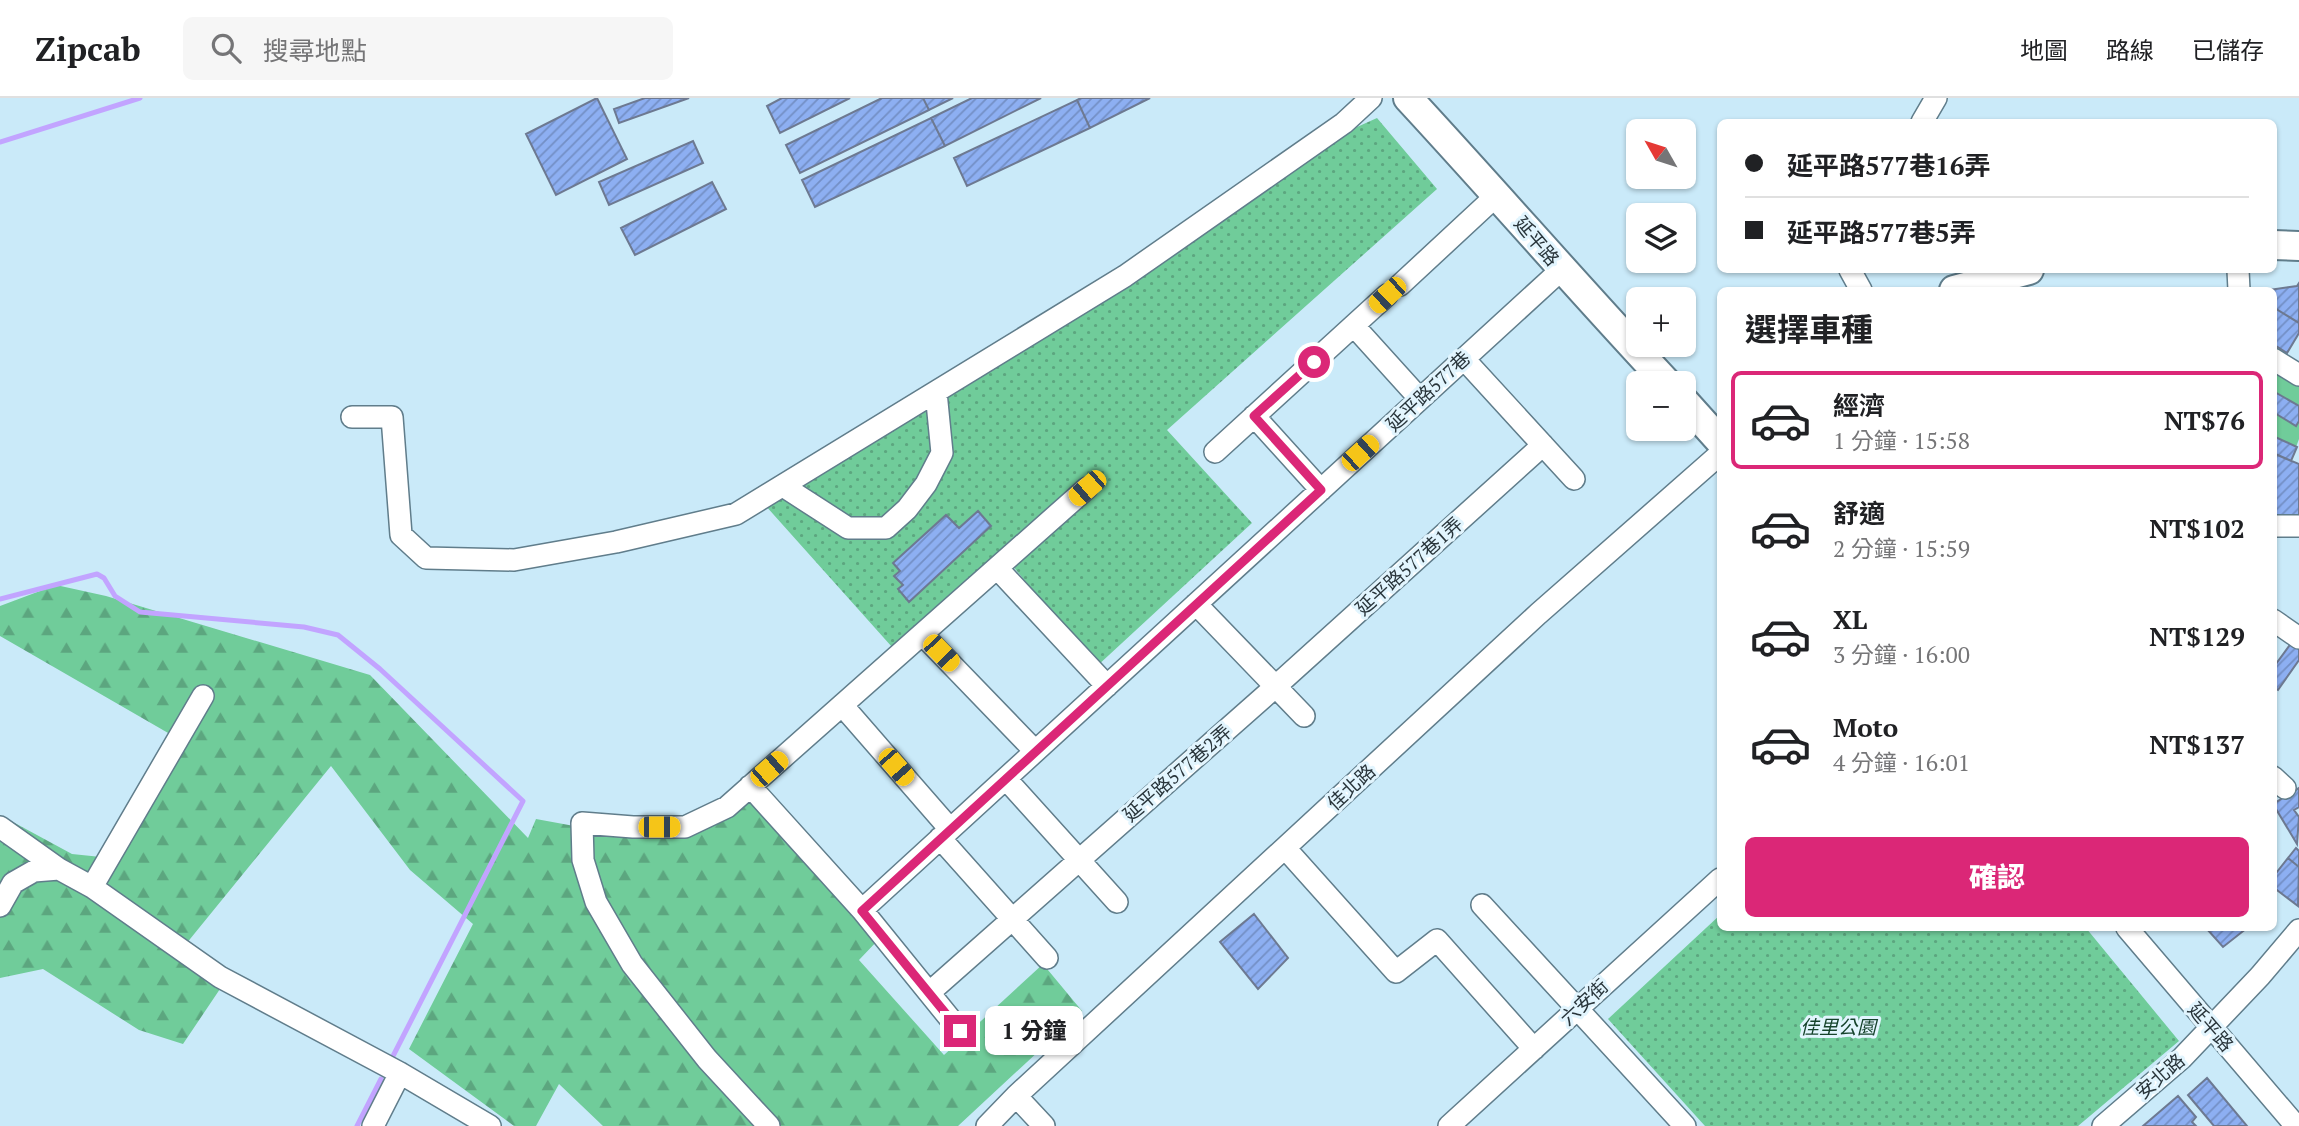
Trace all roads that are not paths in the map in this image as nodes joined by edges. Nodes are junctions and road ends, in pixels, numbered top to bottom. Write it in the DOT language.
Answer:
graph roads {
  1 [pos="1371,98"];
  2 [pos="1408,98"];
  3 [pos="1936,98"];
  4 [pos="1924,119"];
  5 [pos="1497,194"];
  6 [pos="2277,245"];
  7 [pos="2299,246"];
  8 [pos="1561,270"];
  9 [pos="2026,277"];
  10 [pos="1971,287"];
  11 [pos="1354,326"];
  12 [pos="1464,359"];
  13 [pos="2277,361"];
  14 [pos="1656,371"];
  15 [pos="2299,375"];
  16 [pos="936,392"];
  17 [pos="1420,399"];
  18 [pos="1696,414"];
  19 [pos="1254,416"];
  20 [pos="352,417"];
  21 [pos="1717,438"];
  22 [pos="1543,445"];
  23 [pos="1215,452"];
  24 [pos="1717,457"];
  25 [pos="1574,479"];
  26 [pos="783,486"];
  27 [pos="1087,488"];
  28 [pos="1321,490"];
  29 [pos="2277,526"];
  30 [pos="2299,526"];
  31 [pos="996,568"];
  32 [pos="1196,604"];
  33 [pos="2277,623"];
  34 [pos="922,634"];
  35 [pos="2299,638"];
  36 [pos="1107,685"];
  37 [pos="1275,687"];
  38 [pos="203,695"];
  39 [pos="842,705"];
  40 [pos="1304,716"];
  41 [pos="1035,751"];
  42 [pos="1006,779"];
  43 [pos="750,786"];
  44 [pos="0,827"];
  45 [pos="945,834"];
  46 [pos="1285,848"];
  47 [pos="1080,860"];
  48 [pos="59,869"];
  49 [pos="1717,881"];
  50 [pos="92,887"];
  51 [pos="1117,902"];
  52 [pos="1482,905"];
  53 [pos="0,906"];
  54 [pos="862,911"];
  55 [pos="1013,919"];
  56 [pos="2299,930"];
  57 [pos="2130,931"];
  58 [pos="1047,958"];
  59 [pos="930,992"];
  60 [pos="1576,1009"];
  61 [pos="2210,1027"];
  62 [pos="960,1031"];
  63 [pos="1534,1049"];
  64 [pos="400,1073"];
  65 [pos="1016,1096"];
  66 [pos="373,1126"];
  67 [pos="490,1126"];
  68 [pos="769,1126"];
  69 [pos="987,1126"];
  70 [pos="1044,1126"];
  71 [pos="1449,1126"];
  72 [pos="1685,1126"];
  73 [pos="2103,1126"];
  74 [pos="2296,1126"];
  1 -- 16 [label="street"];
  2 -- 5 [label="main road, 延平路"];
  3 -- 4 [label="street"];
  5 -- 8 [label="main road, 延平路"];
  5 -- 11 [label="street"];
  6 -- 7 [label="main road"];
  8 -- 12 [label="street, 延平路577巷"];
  8 -- 14 [label="main road, 延平路"];
  9 -- 10 [label="main road"];
  11 -- 17 [label="street"];
  11 -- 19 [label="street"];
  12 -- 17 [label="street, 延平路577巷"];
  12 -- 22 [label="street"];
  13 -- 15 [label="street"];
  16 -- 26 [label="street"];
  16 -- 26 [label="street"];
  17 -- 28 [label="street, 延平路577巷"];
  18 -- 21 [label="main road"];
  19 -- 23 [label="street"];
  19 -- 28 [label="street"];
  20 -- 26 [label="street"];
  22 -- 25 [label="street"];
  22 -- 37 [label="street, 延平路577巷1弄"];
  24 -- 46 [label="street, 佳北路"];
  27 -- 31 [label="street"];
  28 -- 32 [label="street, 延平路577巷"];
  29 -- 30 [label="street"];
  31 -- 34 [label="street"];
  31 -- 36 [label="street"];
  32 -- 36 [label="street, 延平路577巷"];
  32 -- 37 [label="street"];
  33 -- 35 [label="street"];
  34 -- 39 [label="street"];
  34 -- 41 [label="street"];
  36 -- 41 [label="street, 延平路577巷"];
  37 -- 40 [label="street"];
  37 -- 47 [label="street, 延平路577巷2弄"];
  38 -- 50 [label="street"];
  39 -- 43 [label="street"];
  39 -- 45 [label="street"];
  41 -- 42 [label="street, 延平路577巷"];
  42 -- 45 [label="street, 延平路577巷"];
  42 -- 47 [label="street"];
  43 -- 54 [label="street"];
  43 -- 68 [label="street"];
  44 -- 48 [label="street"];
  45 -- 54 [label="street, 延平路577巷"];
  45 -- 55 [label="street"];
  46 -- 63 [label="street"];
  46 -- 65 [label="street, 佳北路"];
  47 -- 51 [label="street"];
  47 -- 55 [label="street, 延平路577巷2弄"];
  48 -- 50 [label="street"];
  48 -- 53 [label="street"];
  49 -- 60 [label="street, 六安街"];
  50 -- 64 [label="street"];
  52 -- 60 [label="street"];
  54 -- 59 [label="street"];
  55 -- 58 [label="street"];
  55 -- 59 [label="street, 延平路577巷2弄"];
  56 -- 61 [label="street, 安北路"];
  57 -- 61 [label="street, 延平路"];
  59 -- 62 [label="street"];
  60 -- 63 [label="street, 六安街"];
  60 -- 72 [label="street"];
  61 -- 73 [label="street, 安北路"];
  61 -- 74 [label="street, 延平路"];
  63 -- 71 [label="street, 六安街"];
  64 -- 66 [label="street"];
  64 -- 67 [label="street"];
  65 -- 69 [label="street, 佳北路"];
  65 -- 70 [label="street"];
}
